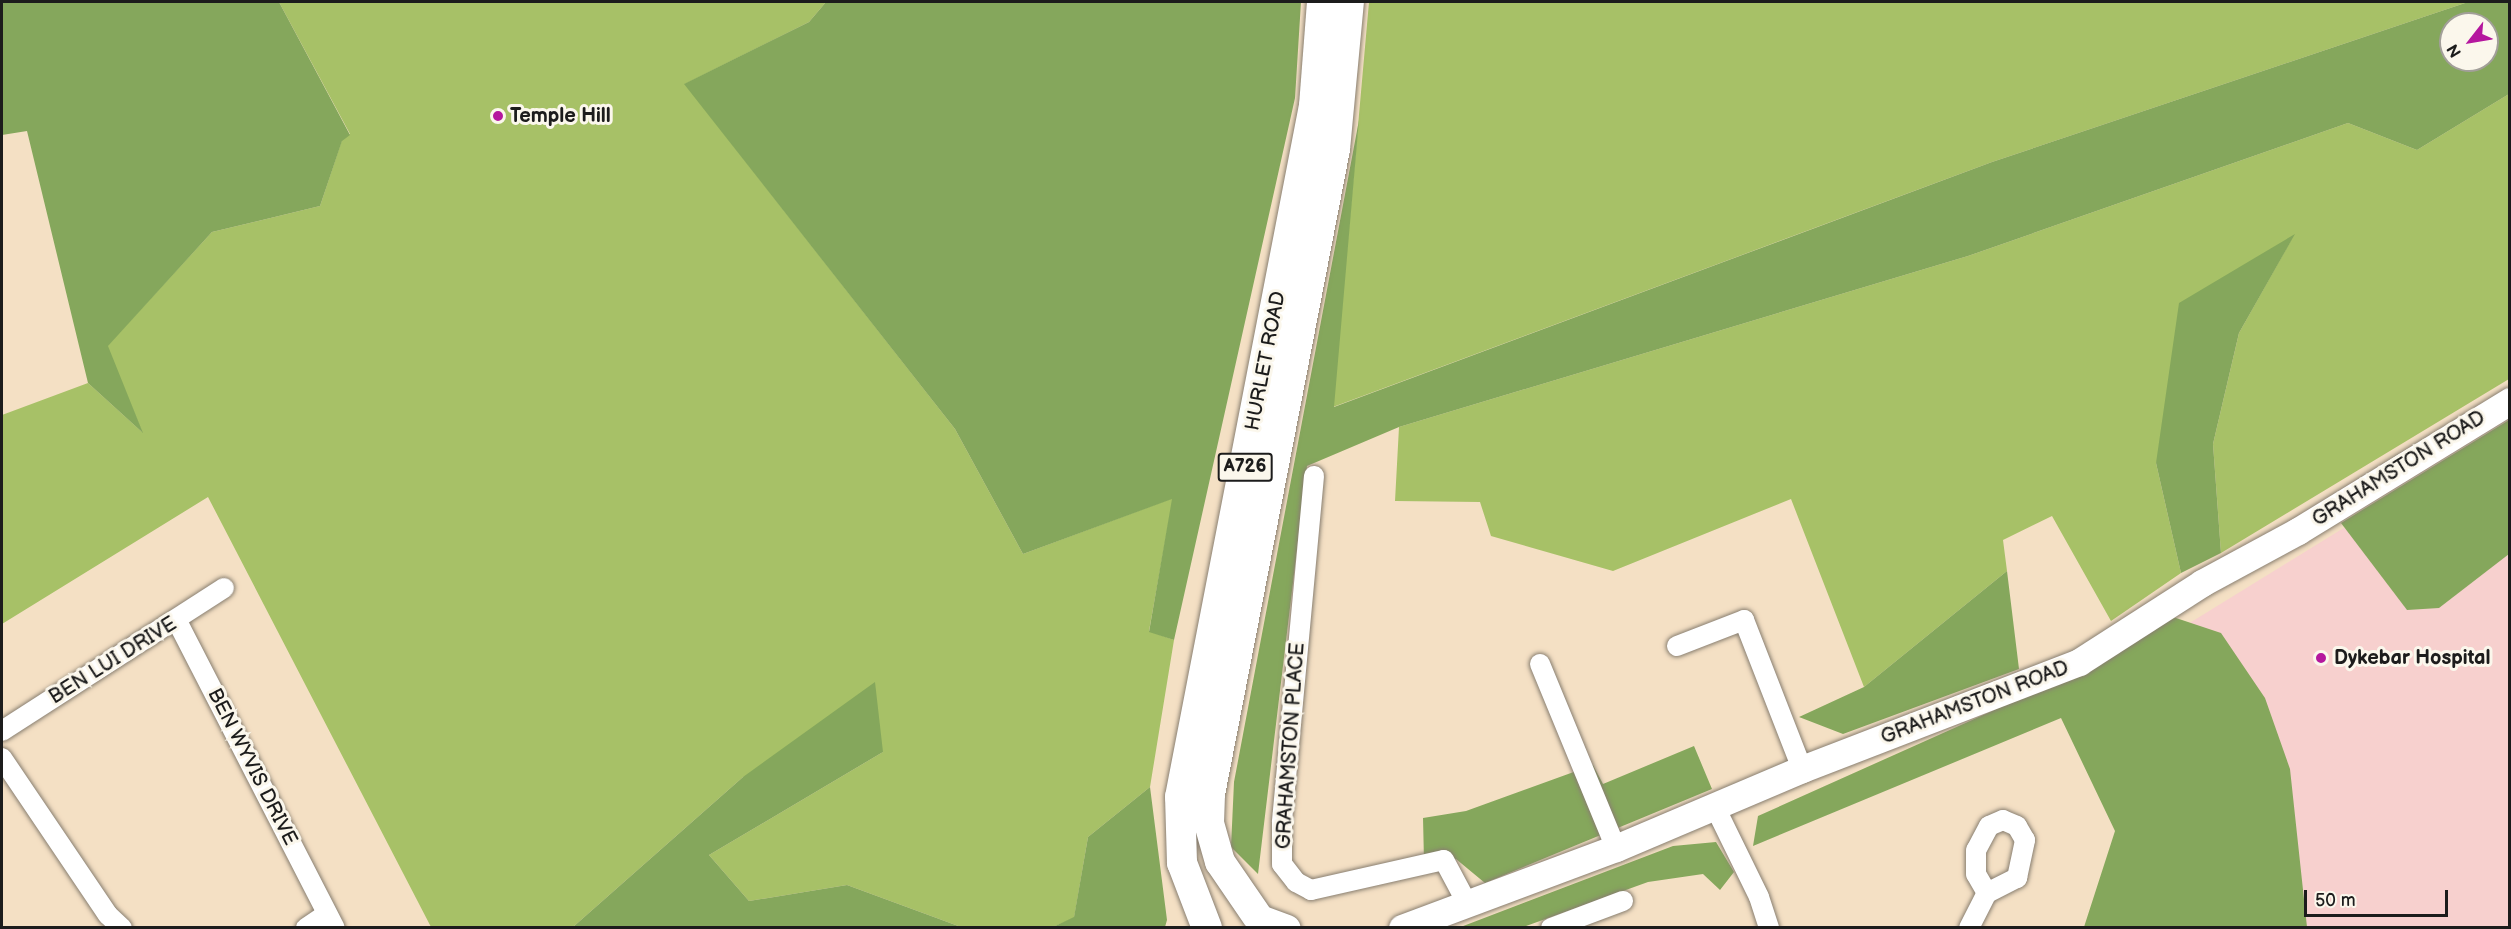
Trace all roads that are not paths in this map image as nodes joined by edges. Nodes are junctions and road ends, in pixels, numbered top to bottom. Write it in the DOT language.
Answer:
graph roads {
  1 [pos="1322,2"];
  2 [pos="1349,2"];
  3 [pos="2510,401"];
  4 [pos="1314,476"];
  5 [pos="224,588"];
  6 [pos="177,621"];
  7 [pos="1677,646"];
  8 [pos="1540,664"];
  9 [pos="2,731"];
  10 [pos="2,758"];
  11 [pos="1802,769"];
  12 [pos="1714,805"];
  13 [pos="1616,848"];
  14 [pos="1987,893"];
  15 [pos="1623,901"];
  16 [pos="1467,903"];
  17 [pos="331,921"];
  18 [pos="1585,922"];
  19 [pos="1270,923"];
  20 [pos="122,927"];
  21 [pos="306,927"];
  22 [pos="1207,927"];
  23 [pos="1219,927"];
  24 [pos="1402,927"];
  25 [pos="1551,927"];
  26 [pos="1769,927"];
  27 [pos="1969,927"];
  1 -- 22 [label="main road, HURLET ROAD / A726"];
  2 -- 19 [label="main road, HURLET ROAD / A726"];
  3 -- 11 [label="main road, GRAHAMSTON ROAD"];
  4 -- 16 [label="street, GRAHAMSTON PLACE"];
  5 -- 6 [label="street, BEN LUI DRIVE"];
  6 -- 9 [label="street, BEN LUI DRIVE"];
  6 -- 17 [label="street, BEN WYVIS DRIVE"];
  7 -- 11 [label="street"];
  8 -- 13 [label="street"];
  10 -- 20 [label="street"];
  11 -- 12 [label="main road, GRAHAMSTON ROAD"];
  12 -- 13 [label="main road, GRAHAMSTON ROAD"];
  12 -- 26 [label="street"];
  13 -- 16 [label="main road, GRAHAMSTON ROAD"];
  14 -- 27 [label="street"];
  15 -- 18 [label="street"];
  16 -- 24 [label="main road, GRAHAMSTON ROAD"];
  17 -- 21 [label="street, BEN WYVIS DRIVE"];
  18 -- 25 [label="street"];
  19 -- 23 [label="main road"];
}
